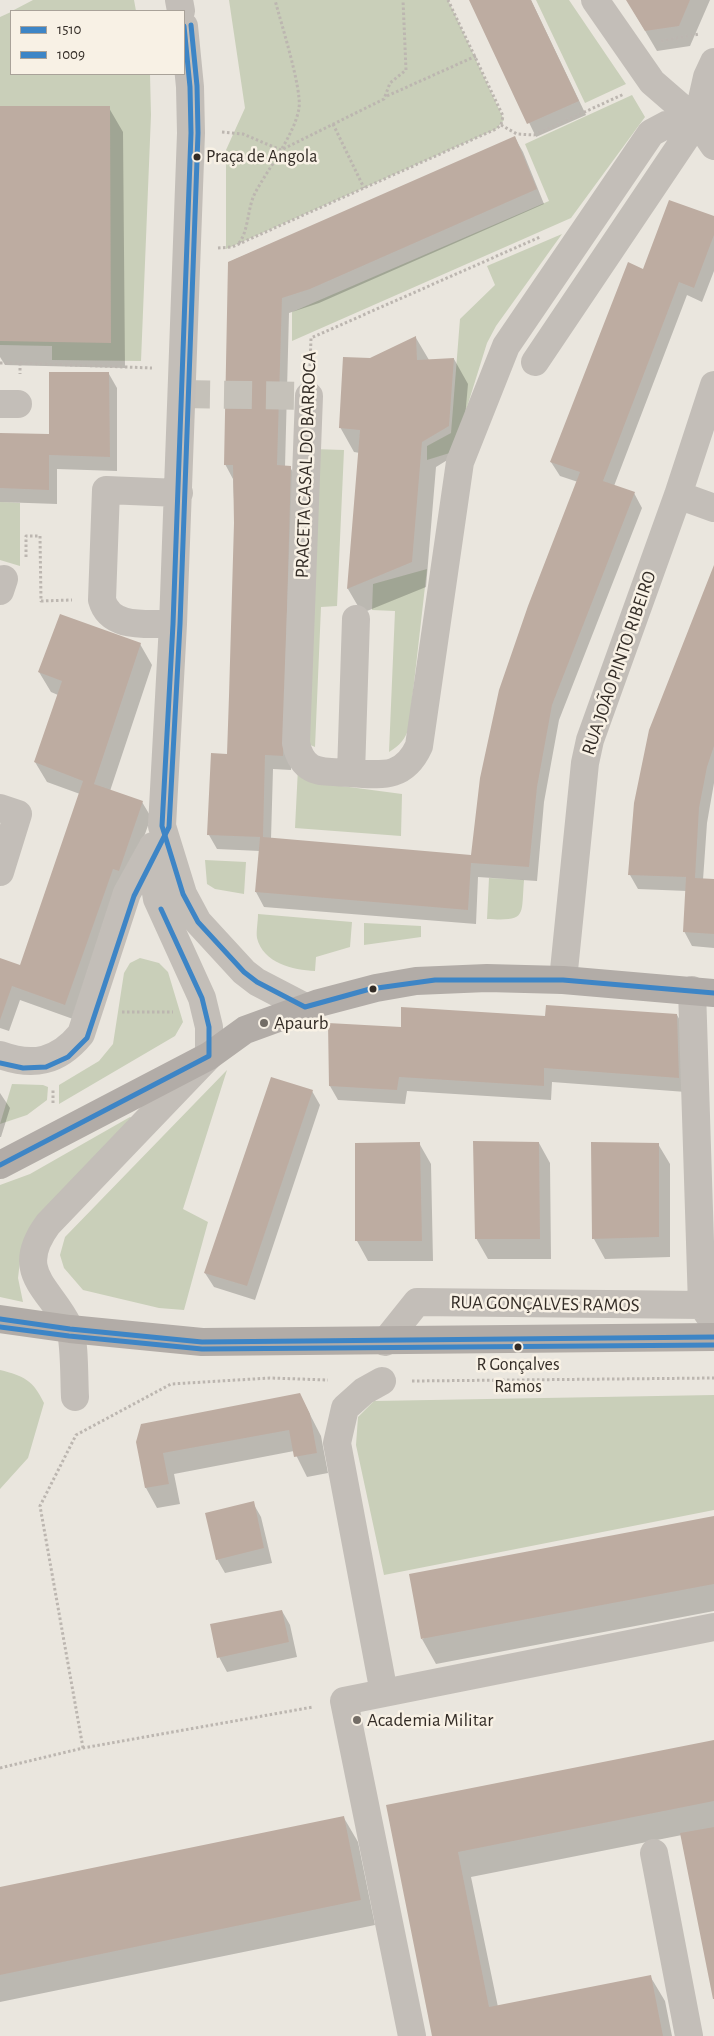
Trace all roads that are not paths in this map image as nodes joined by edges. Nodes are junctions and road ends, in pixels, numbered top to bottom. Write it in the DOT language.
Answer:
graph roads {
  1 [pos="595,0"];
  2 [pos="185,33"];
  3 [pos="714,62"];
  4 [pos="705,120"];
  5 [pos="714,146"];
  6 [pos="535,362"];
  7 [pos="714,385"];
  8 [pos="309,396"];
  9 [pos="179,493"];
  10 [pos="678,495"];
  11 [pos="714,508"];
  12 [pos="356,620"];
  13 [pos="174,624"];
  14 [pos="351,773"];
  15 [pos="0,808"];
  16 [pos="158,836"];
  17 [pos="0,872"];
  18 [pos="164,915"];
  19 [pos="114,935"];
  20 [pos="230,959"];
  21 [pos="563,980"];
  22 [pos="703,992"];
  23 [pos="305,1008"];
  24 [pos="0,1055"];
  25 [pos="209,1056"];
  26 [pos="0,1165"];
  27 [pos="708,1314"];
  28 [pos="0,1318"];
  29 [pos="70,1329"];
  30 [pos="714,1337"];
  31 [pos="385,1342"];
  32 [pos="382,1381"];
  33 [pos="75,1397"];
  34 [pos="714,1627"];
  35 [pos="384,1693"];
  36 [pos="654,1853"];
  37 [pos="412,2036"];
  38 [pos="689,2036"];
  1 -- 4 [label="street"];
  2 -- 9 [label="street"];
  3 -- 4 [label="street"];
  4 -- 5 [label="street"];
  4 -- 6 [label="street"];
  4 -- 14 [label="street, PRACETA CASAL DO BARROCA"];
  7 -- 10 [label="street, RUA JOÃO PINTO RIBEIRO"];
  8 -- 14 [label="street, PRACETA CASAL DO BARROCA"];
  9 -- 13 [label="street"];
  9 -- 13 [label="street"];
  10 -- 11 [label="street"];
  10 -- 21 [label="street, RUA JOÃO PINTO RIBEIRO"];
  12 -- 14 [label="street"];
  13 -- 16 [label="street"];
  15 -- 17 [label="street"];
  16 -- 18 [label="street"];
  16 -- 19 [label="street"];
  16 -- 20 [label="street"];
  18 -- 19 [label="street"];
  18 -- 20 [label="street"];
  18 -- 25 [label="street"];
  19 -- 24 [label="street"];
  20 -- 23 [label="street"];
  21 -- 22 [label="main road"];
  21 -- 23 [label="main road"];
  22 -- 27 [label="street"];
  23 -- 25 [label="main road"];
  25 -- 26 [label="main road"];
  25 -- 29 [label="street"];
  27 -- 31 [label="street, RUA GONÇALVES RAMOS"];
  28 -- 29 [label="main road, RUA GONÇALVES RAMOS"];
  29 -- 31 [label="main road, RUA GONÇALVES RAMOS"];
  29 -- 33 [label="street"];
  30 -- 31 [label="main road, RUA GONÇALVES RAMOS"];
  32 -- 35 [label="street"];
  34 -- 35 [label="street"];
  35 -- 37 [label="street"];
  36 -- 38 [label="street"];
}
